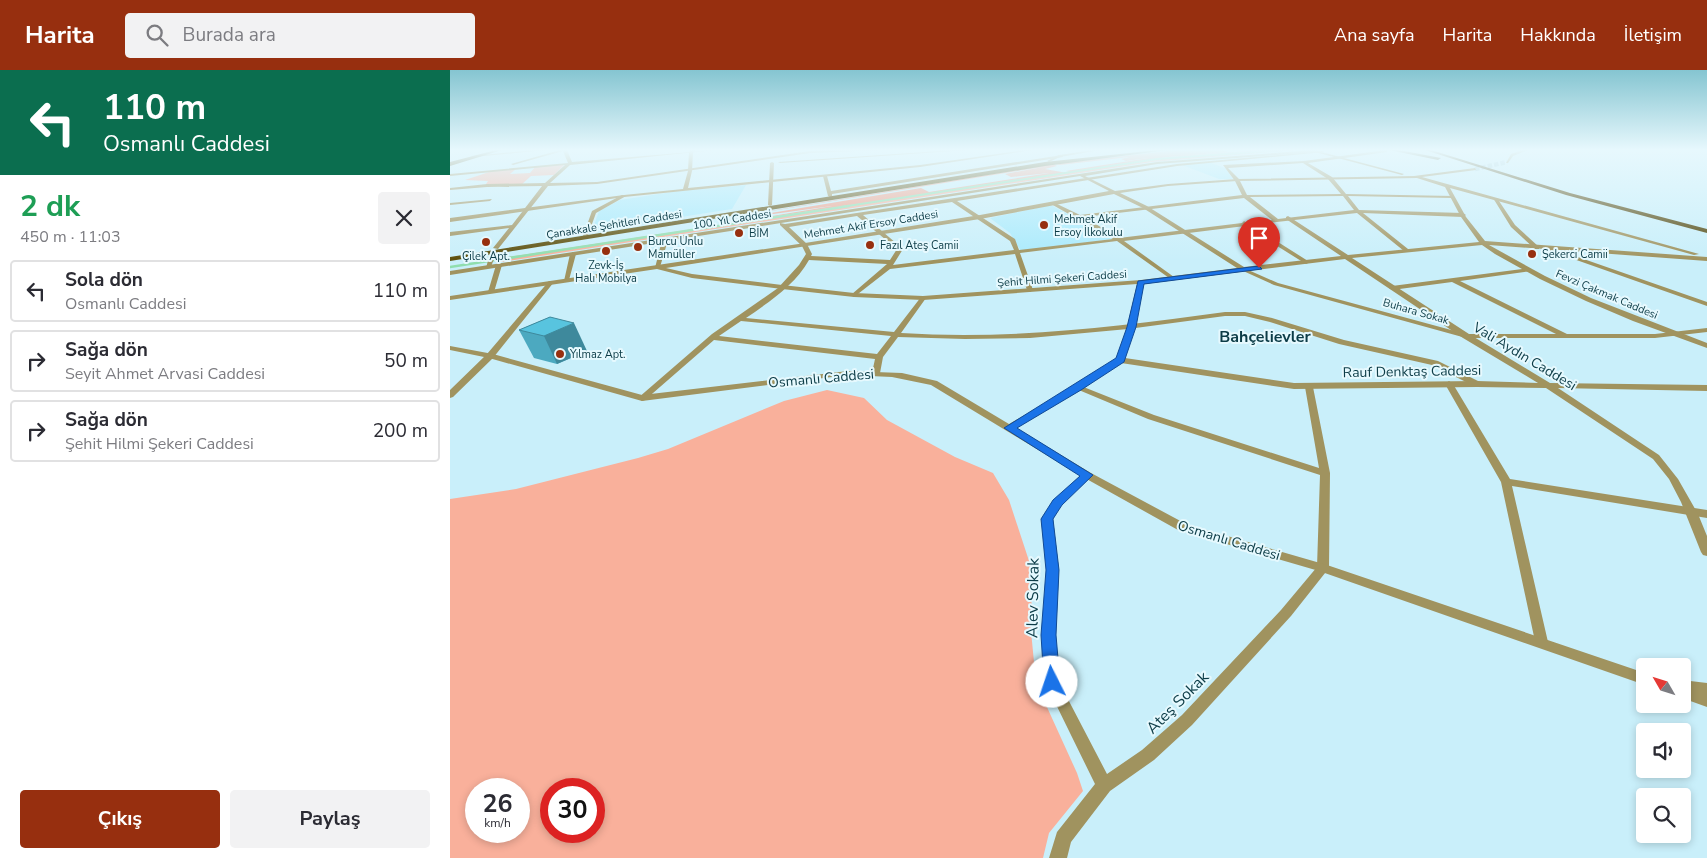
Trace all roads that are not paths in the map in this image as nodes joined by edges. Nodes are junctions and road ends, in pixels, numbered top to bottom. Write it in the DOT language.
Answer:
graph roads {
  1 [pos="1447,186"];
  2 [pos="545,187"];
  3 [pos="709,187"];
  4 [pos="772,187"];
  5 [pos="828,187"];
  6 [pos="874,187"];
  7 [pos="894,187"];
  8 [pos="1021,187"];
  9 [pos="1035,187"];
  10 [pos="1105,187"];
  11 [pos="1157,187"];
  12 [pos="1240,187"];
  13 [pos="1338,187"];
  14 [pos="1450,187"];
  15 [pos="1543,187"];
  16 [pos="1562,187"];
  17 [pos="685,189"];
  18 [pos="1116,192"];
  19 [pos="830,194"];
  20 [pos="1345,195"];
  21 [pos="624,196"];
  22 [pos="1245,196"];
  23 [pos="1452,197"];
  24 [pos="951,199"];
  25 [pos="1494,199"];
  26 [pos="490,200"];
  27 [pos="450,204"];
  28 [pos="1053,204"];
  29 [pos="770,205"];
  30 [pos="1145,207"];
  31 [pos="527,208"];
  32 [pos="1358,211"];
  33 [pos="727,214"];
  34 [pos="859,215"];
  35 [pos="1463,215"];
  36 [pos="1081,216"];
  37 [pos="980,217"];
  38 [pos="1288,218"];
  39 [pos="450,220"];
  40 [pos="1276,220"];
  41 [pos="1244,223"];
  42 [pos="782,224"];
  43 [pos="515,226"];
  44 [pos="1707,227"];
  45 [pos="1184,231"];
  46 [pos="1707,231"];
  47 [pos="881,233"];
  48 [pos="450,234"];
  49 [pos="585,235"];
  50 [pos="1121,239"];
  51 [pos="665,240"];
  52 [pos="1483,243"];
  53 [pos="805,245"];
  54 [pos="1537,248"];
  55 [pos="1550,249"];
  56 [pos="1406,250"];
  57 [pos="1017,253"];
  58 [pos="574,254"];
  59 [pos="450,255"];
  60 [pos="1346,257"];
  61 [pos="491,258"];
  62 [pos="808,258"];
  63 [pos="1707,258"];
  64 [pos="450,260"];
  65 [pos="1306,262"];
  66 [pos="890,264"];
  67 [pos="499,265"];
  68 [pos="657,267"];
  69 [pos="1244,270"];
  70 [pos="1529,270"];
  71 [pos="450,272"];
  72 [pos="1172,278"];
  73 [pos="566,280"];
  74 [pos="1455,281"];
  75 [pos="551,282"];
  76 [pos="1141,282"];
  77 [pos="782,287"];
  78 [pos="1392,288"];
  79 [pos="1030,290"];
  80 [pos="492,292"];
  81 [pos="854,295"];
  82 [pos="450,298"];
  83 [pos="923,298"];
  84 [pos="1707,304"];
  85 [pos="739,318"];
  86 [pos="1131,327"];
  87 [pos="1707,330"];
  88 [pos="1677,335"];
  89 [pos="894,336"];
  90 [pos="1466,336"];
  91 [pos="1566,336"];
  92 [pos="714,338"];
  93 [pos="1707,346"];
  94 [pos="450,348"];
  95 [pos="490,356"];
  96 [pos="879,357"];
  97 [pos="1120,360"];
  98 [pos="876,373"];
  99 [pos="1449,384"];
  100 [pos="1477,384"];
  101 [pos="1546,384"];
  102 [pos="1309,387"];
  103 [pos="1078,388"];
  104 [pos="1707,388"];
  105 [pos="450,395"];
  106 [pos="642,398"];
  107 [pos="1009,428"];
  108 [pos="1325,473"];
  109 [pos="1087,475"];
  110 [pos="1506,482"];
  111 [pos="1694,512"];
  112 [pos="1707,514"];
  113 [pos="1707,552"];
  114 [pos="1323,568"];
  115 [pos="1541,642"];
  116 [pos="1636,676"];
  117 [pos="1691,687"];
  118 [pos="1707,690"];
  119 [pos="1691,695"];
  120 [pos="1707,701"];
  121 [pos="1104,786"];
  122 [pos="1058,858"];
  1 -- 23 [label="street, Fevzi Çakmak Caddesi"];
  2 -- 31 [label="street"];
  3 -- 17 [label="street"];
  4 -- 29 [label="street"];
  5 -- 19 [label="street"];
  6 -- 19 [label="main road, Çanakkale Şehitleri Caddesi"];
  7 -- 33 [label="main road, Çanakkale Şehitleri Caddesi"];
  8 -- 24 [label="street, 100. Yıl Caddesi"];
  9 -- 24 [label="street, 100. Yıl Caddesi"];
  10 -- 18 [label="street, Buhara Sokak"];
  11 -- 18 [label="street, Mehmet Akif Ersoy Caddesi"];
  12 -- 22 [label="street"];
  13 -- 20 [label="street"];
  14 -- 25 [label="street"];
  15 -- 46 [label="highway"];
  16 -- 44 [label="highway"];
  17 -- 21 [label="street"];
  18 -- 28 [label="street, Mehmet Akif Ersoy Caddesi"];
  18 -- 30 [label="street, Buhara Sokak"];
  19 -- 29 [label="main road, Çanakkale Şehitleri Caddesi"];
  20 -- 22 [label="street"];
  20 -- 23 [label="street"];
  20 -- 32 [label="street"];
  21 -- 31 [label="street"];
  21 -- 49 [label="street"];
  22 -- 30 [label="street"];
  22 -- 40 [label="street"];
  23 -- 35 [label="street, Fevzi Çakmak Caddesi"];
  24 -- 34 [label="street, 100. Yıl Caddesi"];
  24 -- 37 [label="street"];
  24 -- 42 [label="street, 100. Yıl Caddesi"];
  25 -- 54 [label="street"];
  25 -- 63 [label="street"];
  26 -- 27 [label="street"];
  28 -- 36 [label="street"];
  28 -- 37 [label="street, Mehmet Akif Ersoy Caddesi"];
  29 -- 33 [label="main road, Çanakkale Şehitleri Caddesi"];
  30 -- 36 [label="street"];
  30 -- 45 [label="street, Buhara Sokak"];
  31 -- 39 [label="street"];
  31 -- 43 [label="street"];
  32 -- 35 [label="street"];
  32 -- 38 [label="street"];
  32 -- 56 [label="street"];
  33 -- 49 [label="main road, Çanakkale Şehitleri Caddesi"];
  33 -- 61 [label="main road, Çanakkale Şehitleri Caddesi"];
  34 -- 42 [label="street, 100. Yıl Caddesi"];
  34 -- 47 [label="street"];
  35 -- 52 [label="street, Fevzi Çakmak Caddesi"];
  36 -- 50 [label="street"];
  37 -- 47 [label="street, Mehmet Akif Ersoy Caddesi"];
  37 -- 57 [label="street"];
  38 -- 40 [label="street"];
  38 -- 60 [label="street, Vali Aydın Caddesi"];
  40 -- 41 [label="street"];
  41 -- 45 [label="street"];
  41 -- 65 [label="street"];
  42 -- 51 [label="street, 100. Yıl Caddesi"];
  42 -- 53 [label="street"];
  43 -- 48 [label="street"];
  43 -- 61 [label="street"];
  45 -- 50 [label="street"];
  45 -- 69 [label="street, Buhara Sokak"];
  47 -- 53 [label="street, Mehmet Akif Ersoy Caddesi"];
  47 -- 66 [label="street"];
  49 -- 61 [label="main road, Çanakkale Şehitleri Caddesi"];
  50 -- 57 [label="street"];
  50 -- 72 [label="street"];
  51 -- 58 [label="street, 100. Yıl Caddesi"];
  51 -- 68 [label="street"];
  52 -- 54 [label="street, Şehit Hilmi Şekeri Caddesi"];
  52 -- 56 [label="street, Şehit Hilmi Şekeri Caddesi"];
  52 -- 70 [label="street, Fevzi Çakmak Caddesi"];
  53 -- 62 [label="street"];
  53 -- 68 [label="street, Mehmet Akif Ersoy Caddesi"];
  54 -- 55 [label="street, Şehit Hilmi Şekeri Caddesi"];
  55 -- 63 [label="street, Şehit Hilmi Şekeri Caddesi"];
  55 -- 84 [label="street"];
  56 -- 60 [label="street, Şehit Hilmi Şekeri Caddesi"];
  57 -- 66 [label="street"];
  57 -- 79 [label="street"];
  58 -- 67 [label="street, 100. Yıl Caddesi"];
  58 -- 73 [label="street"];
  59 -- 61 [label="main road, Çanakkale Şehitleri Caddesi"];
  60 -- 65 [label="street, Şehit Hilmi Şekeri Caddesi"];
  60 -- 78 [label="street, Vali Aydın Caddesi"];
  61 -- 64 [label="main road, Çanakkale Şehitleri Caddesi"];
  61 -- 67 [label="street, 100. Yıl Caddesi"];
  61 -- 71 [label="street, 100. Yıl Caddesi"];
  62 -- 66 [label="street"];
  62 -- 77 [label="street"];
  65 -- 69 [label="street, Şehit Hilmi Şekeri Caddesi"];
  66 -- 81 [label="street"];
  67 -- 80 [label="street"];
  68 -- 73 [label="street, Mehmet Akif Ersoy Caddesi"];
  68 -- 77 [label="street, Şehit Hilmi Şekeri Caddesi"];
  69 -- 72 [label="street, Şehit Hilmi Şekeri Caddesi"];
  69 -- 90 [label="street, Buhara Sokak"];
  70 -- 74 [label="street"];
  70 -- 88 [label="street, Fevzi Çakmak Caddesi"];
  72 -- 76 [label="street, Şehit Hilmi Şekeri Caddesi"];
  73 -- 75 [label="street, Mehmet Akif Ersoy Caddesi"];
  74 -- 78 [label="street"];
  74 -- 91 [label="street"];
  75 -- 80 [label="street, Mehmet Akif Ersoy Caddesi"];
  75 -- 95 [label="street"];
  76 -- 79 [label="street, Şehit Hilmi Şekeri Caddesi"];
  76 -- 86 [label="street"];
  77 -- 81 [label="street, Şehit Hilmi Şekeri Caddesi"];
  77 -- 85 [label="street"];
  78 -- 90 [label="street, Vali Aydın Caddesi"];
  79 -- 83 [label="street, Şehit Hilmi Şekeri Caddesi"];
  80 -- 82 [label="street, Mehmet Akif Ersoy Caddesi"];
  81 -- 83 [label="street, Şehit Hilmi Şekeri Caddesi"];
  83 -- 89 [label="street"];
  85 -- 89 [label="street"];
  85 -- 92 [label="street"];
  86 -- 89 [label="street"];
  86 -- 97 [label="street"];
  86 -- 100 [label="street"];
  87 -- 88 [label="street, Buhara Sokak"];
  88 -- 91 [label="street, Buhara Sokak"];
  88 -- 93 [label="street, Fevzi Çakmak Caddesi"];
  89 -- 96 [label="street"];
  90 -- 91 [label="street, Buhara Sokak"];
  90 -- 101 [label="street, Vali Aydın Caddesi"];
  92 -- 96 [label="street"];
  92 -- 106 [label="street"];
  94 -- 95 [label="street, Osmanlı Caddesi"];
  95 -- 105 [label="street"];
  95 -- 106 [label="street, Osmanlı Caddesi"];
  96 -- 98 [label="street"];
  97 -- 102 [label="street, Rauf Denktaş Caddesi"];
  97 -- 103 [label="street"];
  98 -- 106 [label="street, Osmanlı Caddesi"];
  98 -- 107 [label="street, Osmanlı Caddesi"];
  99 -- 100 [label="street, Rauf Denktaş Caddesi"];
  99 -- 102 [label="street, Rauf Denktaş Caddesi"];
  99 -- 110 [label="street"];
  100 -- 101 [label="street, Rauf Denktaş Caddesi"];
  101 -- 104 [label="street, Rauf Denktaş Caddesi"];
  101 -- 111 [label="street, Vali Aydın Caddesi"];
  102 -- 108 [label="street"];
  103 -- 107 [label="street"];
  103 -- 108 [label="street"];
  107 -- 109 [label="street, Osmanlı Caddesi"];
  108 -- 114 [label="street"];
  109 -- 114 [label="street, Osmanlı Caddesi"];
  109 -- 121 [label="street, Alev Sokak"];
  110 -- 111 [label="street"];
  110 -- 115 [label="street"];
  111 -- 112 [label="street"];
  111 -- 113 [label="street, Vali Aydın Caddesi"];
  114 -- 115 [label="street, Osmanlı Caddesi"];
  114 -- 121 [label="street, Ateş Sokak"];
  115 -- 116 [label="street, Osmanlı Caddesi"];
  117 -- 118 [label="street"];
  119 -- 120 [label="street"];
  121 -- 122 [label="street, Ateş Sokak"];
}
